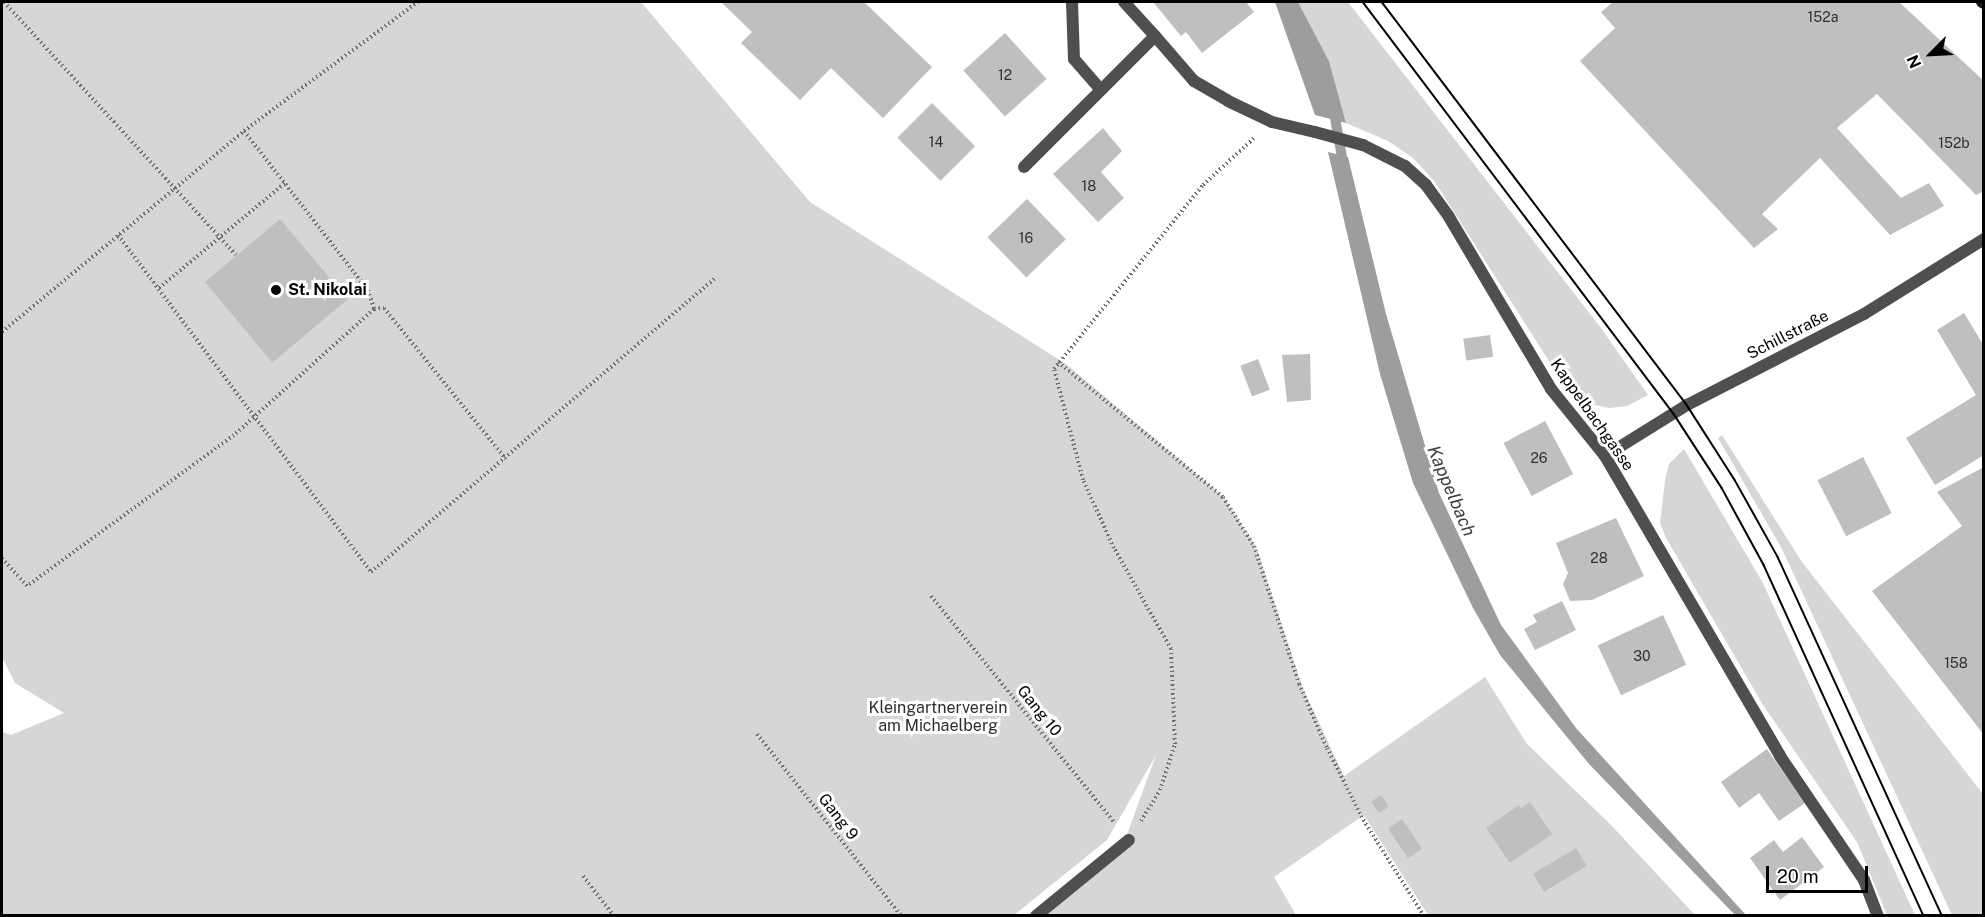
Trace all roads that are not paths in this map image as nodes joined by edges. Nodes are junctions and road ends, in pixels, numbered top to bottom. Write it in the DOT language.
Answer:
graph roads {
  1 [pos="1072,2"];
  2 [pos="1124,2"];
  3 [pos="1155,36"];
  4 [pos="1100,89"];
  5 [pos="1024,167"];
  6 [pos="1983,239"];
  7 [pos="1605,456"];
  8 [pos="1129,840"];
  9 [pos="1036,915"];
  10 [pos="1878,915"];
  1 -- 4 [label="street"];
  2 -- 3 [label="street, Kappelbachgasse"];
  3 -- 4 [label="street"];
  3 -- 7 [label="street, Kappelbachgasse"];
  4 -- 5 [label="street"];
  6 -- 7 [label="street, Schillstraße"];
  7 -- 10 [label="street, Kappelbachgasse"];
  8 -- 9 [label="street"];
}
